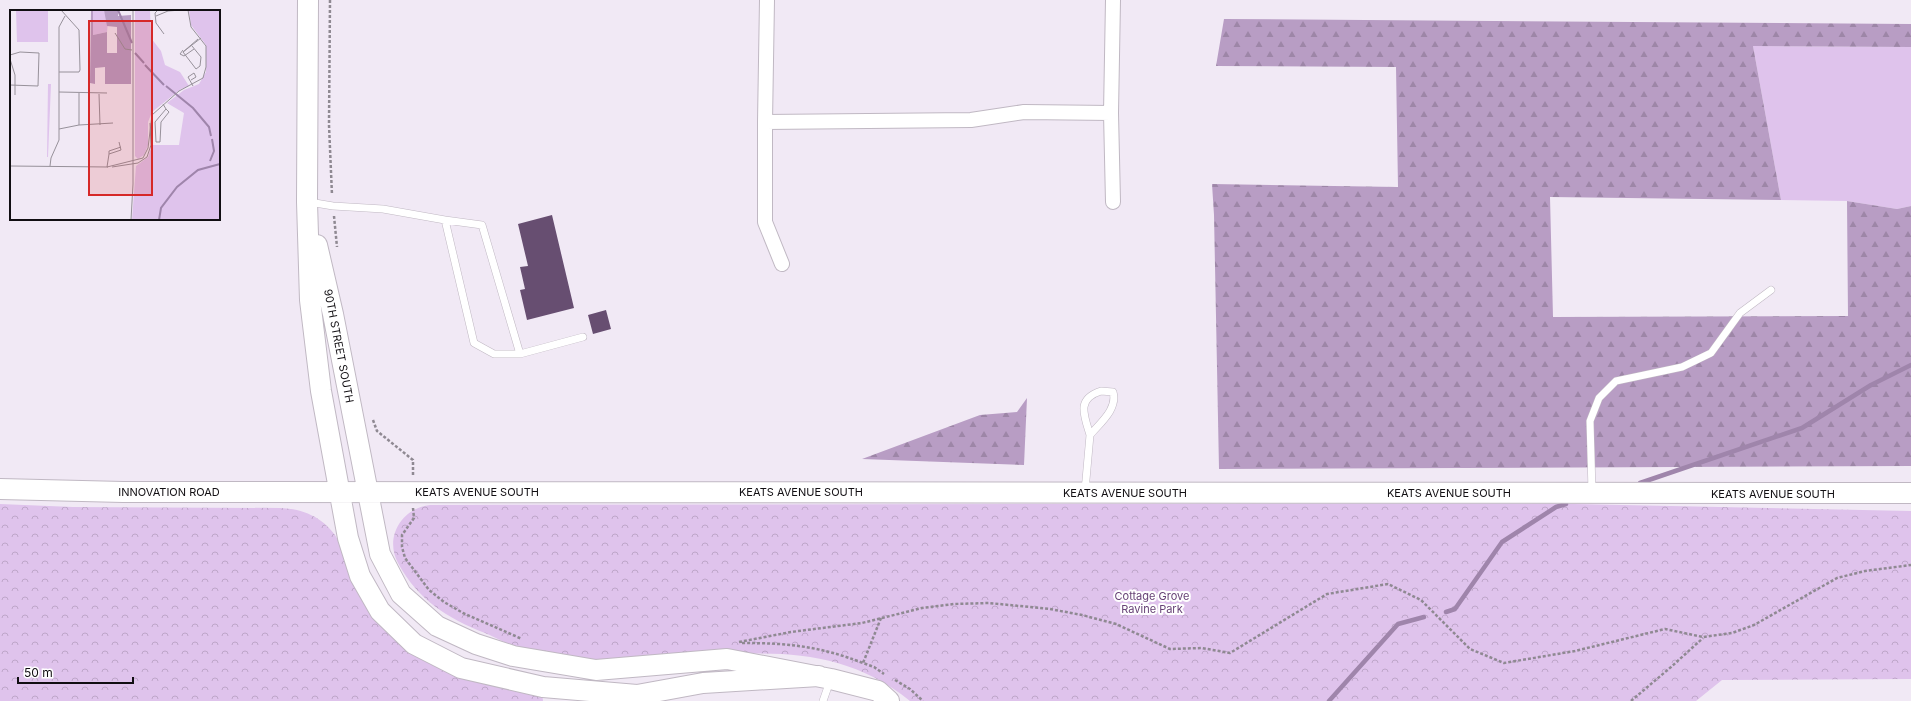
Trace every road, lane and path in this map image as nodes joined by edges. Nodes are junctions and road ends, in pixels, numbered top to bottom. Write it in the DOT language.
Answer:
graph roads {
  1 [pos="308,0"];
  2 [pos="330,0"];
  3 [pos="767,0"];
  4 [pos="1113,0"];
  5 [pos="1110,112"];
  6 [pos="764,122"];
  7 [pos="307,202"];
  8 [pos="1113,202"];
  9 [pos="333,206"];
  10 [pos="445,220"];
  11 [pos="338,252"];
  12 [pos="782,264"];
  13 [pos="1771,290"];
  14 [pos="583,337"];
  15 [pos="520,354"];
  16 [pos="372,418"];
  17 [pos="1090,436"];
  18 [pos="0,489"];
  19 [pos="338,491"];
  20 [pos="367,491"];
  21 [pos="413,491"];
  22 [pos="1911,492"];
  23 [pos="1085,493"];
  24 [pos="1592,493"];
  25 [pos="1911,565"];
  26 [pos="880,618"];
  27 [pos="1703,637"];
  28 [pos="528,641"];
  29 [pos="863,663"];
  30 [pos="887,676"];
  31 [pos="825,677"];
  32 [pos="894,680"];
  33 [pos="823,701"];
  34 [pos="889,701"];
  35 [pos="923,701"];
  36 [pos="1631,701"];
  1 -- 7 [label="street, 90TH STREET SOUTH"];
  2 -- 9 [label="path"];
  3 -- 6 [label="street"];
  4 -- 5 [label="street"];
  5 -- 6 [label="street"];
  5 -- 8 [label="street"];
  6 -- 12 [label="street"];
  7 -- 9 [label="lane"];
  7 -- 19 [label="street, 90TH STREET SOUTH"];
  7 -- 20 [label="street, 90TH STREET SOUTH"];
  9 -- 10 [label="lane"];
  9 -- 11 [label="path"];
  10 -- 15 [label="lane"];
  10 -- 15 [label="lane"];
  13 -- 24 [label="lane"];
  14 -- 15 [label="lane"];
  16 -- 21 [label="path"];
  17 -- 17 [label="lane"];
  17 -- 23 [label="lane"];
  18 -- 19 [label="street, INNOVATION ROAD"];
  19 -- 20 [label="street, KEATS AVENUE SOUTH"];
  19 -- 31 [label="street, 90TH STREET SOUTH"];
  20 -- 21 [label="street, KEATS AVENUE SOUTH"];
  20 -- 31 [label="street, 90TH STREET SOUTH"];
  21 -- 23 [label="street, KEATS AVENUE SOUTH"];
  21 -- 28 [label="path"];
  22 -- 24 [label="street, KEATS AVENUE SOUTH"];
  23 -- 24 [label="street, KEATS AVENUE SOUTH"];
  25 -- 27 [label="path"];
  26 -- 27 [label="path"];
  26 -- 29 [label="path"];
  26 -- 29 [label="path"];
  27 -- 36 [label="path"];
  29 -- 30 [label="path"];
  31 -- 33 [label="lane"];
  31 -- 34 [label="street"];
  32 -- 35 [label="path"];
}
